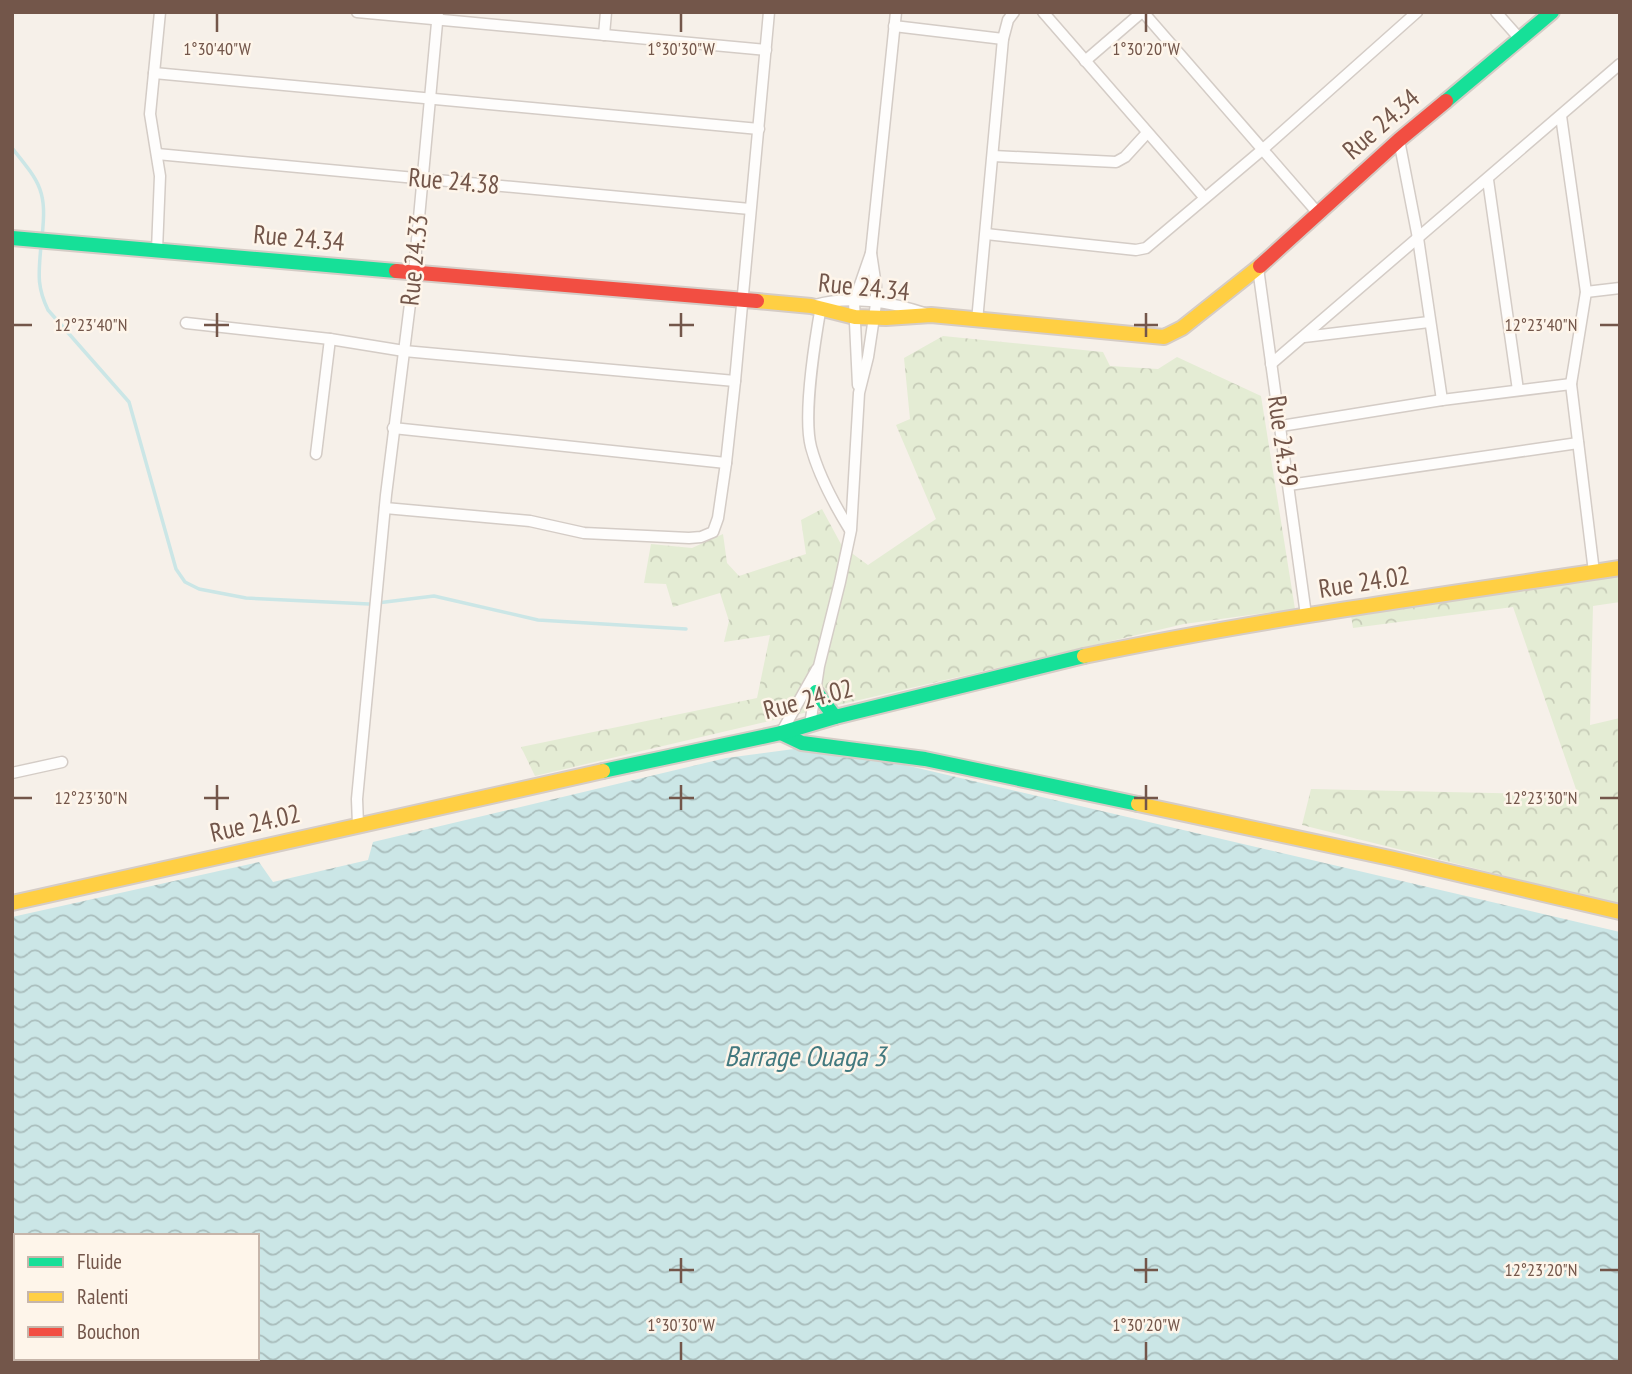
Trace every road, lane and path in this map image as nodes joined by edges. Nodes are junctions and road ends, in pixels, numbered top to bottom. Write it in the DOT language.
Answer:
graph roads {
  1 [pos="160,12"];
  2 [pos="357,12"];
  3 [pos="606,12"];
  4 [pos="769,12"];
  5 [pos="896,12"];
  6 [pos="1014,12"];
  7 [pos="1043,12"];
  8 [pos="1142,12"];
  9 [pos="1417,12"];
  10 [pos="1496,12"];
  11 [pos="1552,12"];
  12 [pos="438,16"];
  13 [pos="894,26"];
  14 [pos="604,35"];
  15 [pos="1003,39"];
  16 [pos="1520,39"];
  17 [pos="766,50"];
  18 [pos="1085,61"];
  19 [pos="1620,64"];
  20 [pos="154,73"];
  21 [pos="429,98"];
  22 [pos="1561,116"];
  23 [pos="759,129"];
  24 [pos="1147,133"];
  25 [pos="1399,140"];
  26 [pos="1262,150"];
  27 [pos="157,154"];
  28 [pos="993,156"];
  29 [pos="423,178"];
  30 [pos="1488,180"];
  31 [pos="1204,197"];
  32 [pos="750,209"];
  33 [pos="1317,212"];
  34 [pos="986,234"];
  35 [pos="12,238"];
  36 [pos="1418,238"];
  37 [pos="157,250"];
  38 [pos="871,253"];
  39 [pos="1258,268"];
  40 [pos="414,272"];
  41 [pos="1620,288"];
  42 [pos="1586,292"];
  43 [pos="742,300"];
  44 [pos="818,306"];
  45 [pos="854,308"];
  46 [pos="875,310"];
  47 [pos="977,321"];
  48 [pos="1429,322"];
  49 [pos="186,323"];
  50 [pos="1303,337"];
  51 [pos="330,339"];
  52 [pos="404,351"];
  53 [pos="1272,364"];
  54 [pos="735,381"];
  55 [pos="1571,384"];
  56 [pos="1518,390"];
  57 [pos="859,393"];
  58 [pos="1442,400"];
  59 [pos="1281,426"];
  60 [pos="393,428"];
  61 [pos="1578,443"];
  62 [pos="316,454"];
  63 [pos="726,463"];
  64 [pos="1289,485"];
  65 [pos="385,508"];
  66 [pos="851,530"];
  67 [pos="1620,568"];
  68 [pos="1594,572"];
  69 [pos="1306,615"];
  70 [pos="819,666"];
  71 [pos="816,692"];
  72 [pos="835,716"];
  73 [pos="810,724"];
  74 [pos="781,733"];
  75 [pos="62,762"];
  76 [pos="12,773"];
  77 [pos="358,825"];
  78 [pos="12,903"];
  79 [pos="1620,912"];
  1 -- 20 [label="street"];
  2 -- 12 [label="street"];
  3 -- 14 [label="street"];
  4 -- 17 [label="street"];
  5 -- 13 [label="street"];
  6 -- 15 [label="street"];
  7 -- 18 [label="street"];
  8 -- 18 [label="street"];
  8 -- 26 [label="street"];
  9 -- 26 [label="street"];
  10 -- 16 [label="street"];
  11 -- 16 [label="street, Rue 24.34"];
  12 -- 14 [label="street"];
  12 -- 21 [label="street, Rue 24.33"];
  13 -- 15 [label="street"];
  13 -- 38 [label="street"];
  14 -- 17 [label="street"];
  15 -- 28 [label="street"];
  16 -- 25 [label="street, Rue 24.34"];
  17 -- 23 [label="street"];
  18 -- 24 [label="street"];
  19 -- 22 [label="street"];
  20 -- 21 [label="street"];
  20 -- 27 [label="street"];
  21 -- 23 [label="street"];
  21 -- 29 [label="street, Rue 24.33"];
  22 -- 30 [label="street"];
  22 -- 42 [label="street"];
  23 -- 32 [label="street"];
  24 -- 28 [label="street"];
  24 -- 31 [label="street"];
  25 -- 33 [label="street, Rue 24.34"];
  25 -- 36 [label="street"];
  26 -- 31 [label="street"];
  26 -- 33 [label="street"];
  27 -- 29 [label="street, Rue 24.38"];
  27 -- 37 [label="street"];
  28 -- 34 [label="street"];
  29 -- 32 [label="street, Rue 24.38"];
  29 -- 40 [label="street, Rue 24.33"];
  30 -- 36 [label="street"];
  30 -- 56 [label="street"];
  31 -- 34 [label="street"];
  32 -- 43 [label="street"];
  33 -- 39 [label="street, Rue 24.34"];
  34 -- 47 [label="street"];
  35 -- 37 [label="street, Rue 24.34"];
  36 -- 48 [label="street"];
  36 -- 50 [label="street"];
  37 -- 40 [label="street, Rue 24.34"];
  38 -- 45 [label="street"];
  38 -- 46 [label="street"];
  39 -- 47 [label="street, Rue 24.34"];
  39 -- 53 [label="street, Rue 24.39"];
  40 -- 43 [label="street, Rue 24.34"];
  40 -- 52 [label="street, Rue 24.33"];
  41 -- 42 [label="street"];
  42 -- 55 [label="street"];
  43 -- 44 [label="street, Rue 24.34"];
  43 -- 54 [label="street"];
  44 -- 45 [label="street, Rue 24.34"];
  44 -- 66 [label="street"];
  45 -- 46 [label="street, Rue 24.34"];
  45 -- 57 [label="street"];
  46 -- 47 [label="street, Rue 24.34"];
  46 -- 57 [label="street"];
  48 -- 50 [label="street"];
  48 -- 58 [label="street"];
  49 -- 51 [label="street"];
  50 -- 53 [label="street"];
  51 -- 52 [label="street"];
  51 -- 62 [label="street"];
  52 -- 54 [label="street"];
  52 -- 60 [label="street, Rue 24.33"];
  53 -- 59 [label="street, Rue 24.39"];
  54 -- 63 [label="street"];
  55 -- 56 [label="street"];
  55 -- 61 [label="street"];
  56 -- 58 [label="street"];
  57 -- 66 [label="street"];
  58 -- 59 [label="street"];
  59 -- 64 [label="street, Rue 24.39"];
  60 -- 63 [label="street"];
  60 -- 65 [label="street, Rue 24.33"];
  61 -- 64 [label="street"];
  61 -- 68 [label="street"];
  63 -- 65 [label="street"];
  64 -- 69 [label="street, Rue 24.39"];
  65 -- 77 [label="street, Rue 24.33"];
  66 -- 70 [label="street"];
  67 -- 68 [label="street, Rue 24.02"];
  68 -- 69 [label="street, Rue 24.02"];
  69 -- 72 [label="street, Rue 24.02"];
  70 -- 71 [label="street"];
  70 -- 74 [label="street"];
  71 -- 72 [label="street"];
  71 -- 73 [label="street"];
  72 -- 73 [label="street, Rue 24.02"];
  73 -- 74 [label="street, Rue 24.02"];
  74 -- 77 [label="street, Rue 24.02"];
  74 -- 79 [label="street"];
  75 -- 76 [label="street"];
  77 -- 78 [label="street, Rue 24.02"];
}
